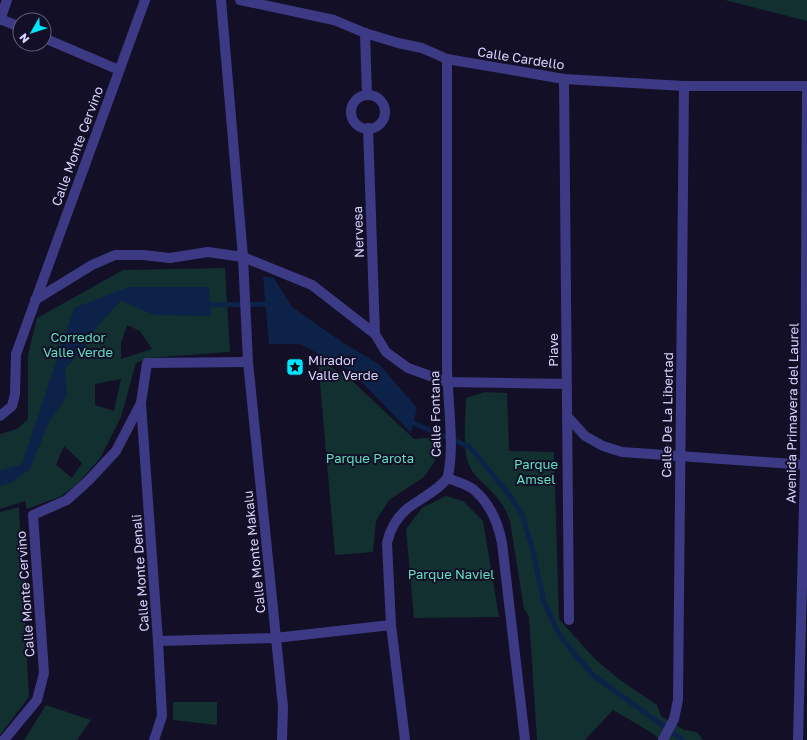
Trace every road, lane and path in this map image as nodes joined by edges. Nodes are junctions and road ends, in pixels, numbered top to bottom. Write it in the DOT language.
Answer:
graph roads {
  1 [pos="7,0"];
  2 [pos="145,0"];
  3 [pos="221,0"];
  4 [pos="240,0"];
  5 [pos="0,19"];
  6 [pos="12,24"];
  7 [pos="365,33"];
  8 [pos="52,41"];
  9 [pos="447,59"];
  10 [pos="119,70"];
  11 [pos="564,79"];
  12 [pos="684,86"];
  13 [pos="807,86"];
  14 [pos="367,95"];
  15 [pos="368,128"];
  16 [pos="243,257"];
  17 [pos="35,300"];
  18 [pos="374,334"];
  19 [pos="248,362"];
  20 [pos="447,382"];
  21 [pos="566,384"];
  22 [pos="141,403"];
  23 [pos="0,416"];
  24 [pos="567,416"];
  25 [pos="680,456"];
  26 [pos="806,465"];
  27 [pos="447,478"];
  28 [pos="569,620"];
  29 [pos="391,626"];
  30 [pos="275,638"];
  31 [pos="158,641"];
  32 [pos="4,740"];
  33 [pos="154,740"];
  34 [pos="282,740"];
  35 [pos="405,740"];
  36 [pos="525,740"];
  37 [pos="663,740"];
  38 [pos="798,740"];
  1 -- 5 [label="street"];
  2 -- 10 [label="street, Calle Monte Cervino"];
  3 -- 16 [label="street, Calle Monte Makalu"];
  4 -- 7 [label="street, Calle Cardello"];
  5 -- 6 [label="street"];
  7 -- 9 [label="street, Calle Cardello"];
  7 -- 14 [label="street"];
  8 -- 10 [label="street"];
  9 -- 11 [label="street, Calle Cardello"];
  9 -- 20 [label="street, Calle Fontana"];
  10 -- 17 [label="street, Calle Monte Cervino"];
  11 -- 12 [label="street, Calle Cardello"];
  11 -- 21 [label="street, Piave"];
  12 -- 13 [label="street, Calle Cardello"];
  12 -- 25 [label="street, Calle De La Libertad"];
  13 -- 26 [label="street, Avenida Primavera del Laurel"];
  14 -- 15 [label="street"];
  14 -- 15 [label="street"];
  15 -- 18 [label="street, Nervesa"];
  16 -- 17 [label="street"];
  16 -- 18 [label="street"];
  16 -- 19 [label="street, Calle Monte Makalu"];
  17 -- 23 [label="street, Calle Monte Cervino"];
  18 -- 20 [label="street"];
  19 -- 22 [label="street, Calle Monte Cervino"];
  19 -- 30 [label="street, Calle Monte Makalu"];
  20 -- 21 [label="street"];
  20 -- 27 [label="street, Calle Fontana"];
  21 -- 24 [label="street, Piave"];
  22 -- 31 [label="street, Calle Monte Denali"];
  22 -- 32 [label="street, Calle Monte Cervino"];
  24 -- 25 [label="street"];
  24 -- 28 [label="street, Piave"];
  25 -- 26 [label="street"];
  25 -- 37 [label="street, Calle De La Libertad"];
  26 -- 38 [label="street, Avenida Primavera del Laurel"];
  27 -- 29 [label="street"];
  27 -- 36 [label="street"];
  29 -- 30 [label="street"];
  29 -- 35 [label="street"];
  30 -- 31 [label="street"];
  30 -- 34 [label="street, Calle Monte Makalu"];
  31 -- 33 [label="street, Calle Monte Denali"];
}
